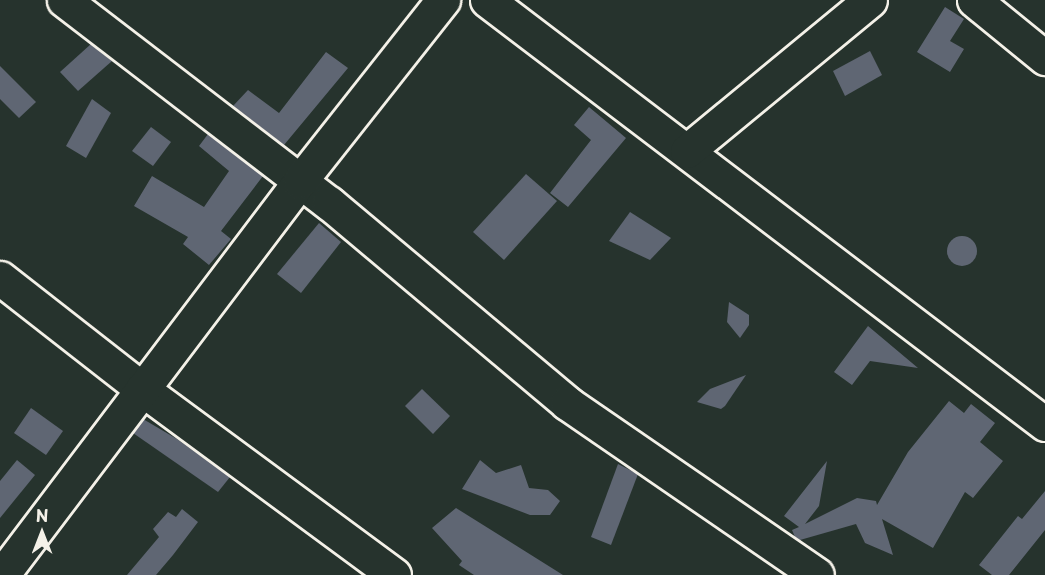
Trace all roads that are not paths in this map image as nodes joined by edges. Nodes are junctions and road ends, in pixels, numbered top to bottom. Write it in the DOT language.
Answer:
graph roads {
  1 [pos="63,0"];
  2 [pos="443,0"];
  3 [pos="487,0"];
  4 [pos="870,0"];
  5 [pos="975,0"];
  6 [pos="1045,58"];
  7 [pos="687,151"];
  8 [pos="300,181"];
  9 [pos="0,278"];
  10 [pos="142,389"];
  11 [pos="1045,424"];
  12 [pos="2,575"];
  13 [pos="394,575"];
  14 [pos="817,575"];
  1 -- 8 [label="street"];
  2 -- 8 [label="street"];
  3 -- 7 [label="street"];
  4 -- 7 [label="street"];
  5 -- 6 [label="street"];
  7 -- 11 [label="street"];
  8 -- 10 [label="street"];
  8 -- 14 [label="street"];
  9 -- 10 [label="street"];
  10 -- 12 [label="street"];
  10 -- 13 [label="street"];
}
